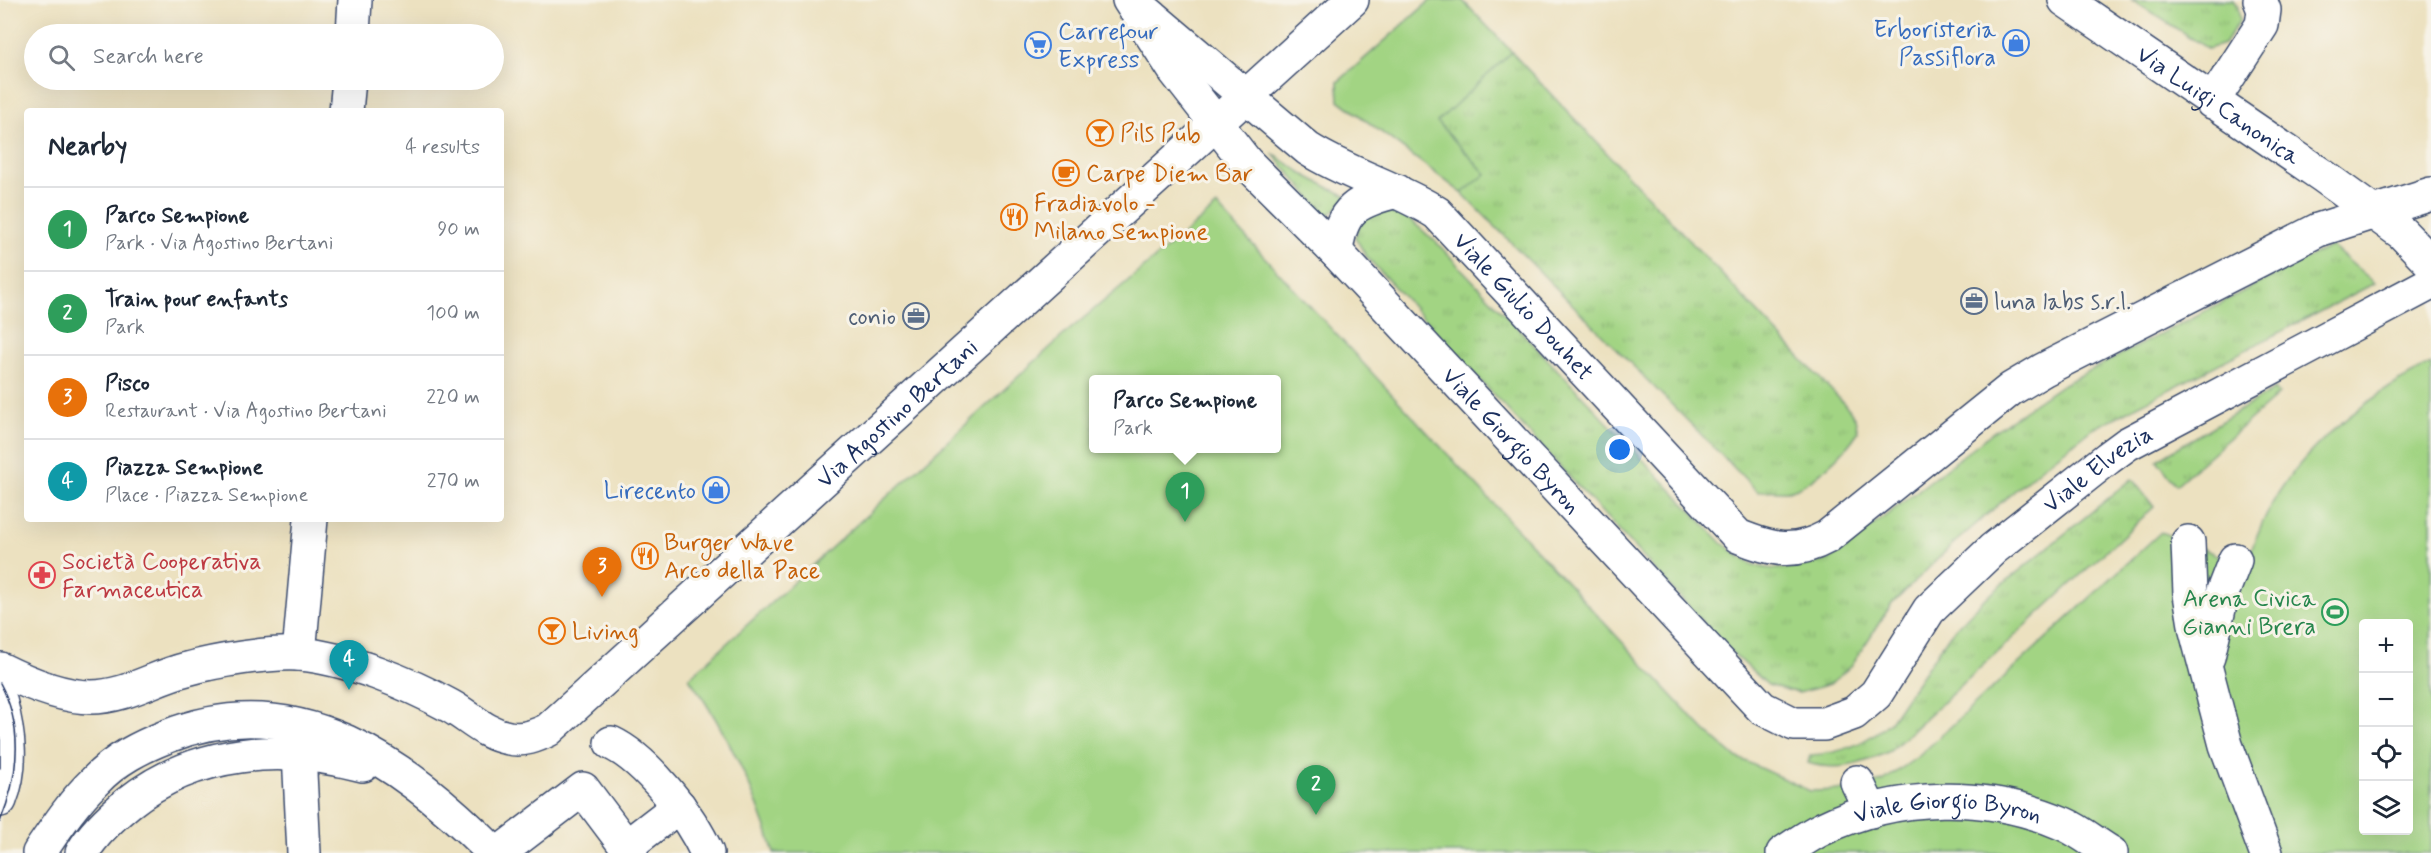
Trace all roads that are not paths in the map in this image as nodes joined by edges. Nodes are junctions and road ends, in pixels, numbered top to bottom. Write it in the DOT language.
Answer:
graph roads {
  1 [pos="356,0"];
  2 [pos="1130,0"];
  3 [pos="1352,0"];
  4 [pos="2260,0"];
  5 [pos="2075,3"];
  6 [pos="353,24"];
  7 [pos="348,90"];
  8 [pos="1248,97"];
  9 [pos="2212,102"];
  10 [pos="346,108"];
  11 [pos="1217,124"];
  12 [pos="1397,191"];
  13 [pos="2431,194"];
  14 [pos="2371,212"];
  15 [pos="1336,252"];
  16 [pos="2431,263"];
  17 [pos="2431,283"];
  18 [pos="311,522"];
  19 [pos="2188,542"];
  20 [pos="2235,560"];
  21 [pos="299,654"];
  22 [pos="2206,664"];
  23 [pos="0,669"];
  24 [pos="0,700"];
  25 [pos="1824,724"];
  26 [pos="611,743"];
  27 [pos="299,753"];
  28 [pos="1857,782"];
  29 [pos="428,794"];
  30 [pos="0,800"];
  31 [pos="679,806"];
  32 [pos="1871,811"];
  33 [pos="629,850"];
  34 [pos="83,851"];
  35 [pos="39,853"];
  36 [pos="304,853"];
  37 [pos="494,853"];
  38 [pos="499,853"];
  39 [pos="707,853"];
  40 [pos="1783,853"];
  41 [pos="2111,853"];
  42 [pos="2266,853"];
  1 -- 6 [label="street"];
  2 -- 8 [label="street, Viale Giulio Douhet"];
  2 -- 11 [label="street, Viale Giorgio Byron"];
  3 -- 8 [label="street, Via Agostino Bertani"];
  4 -- 9 [label="street"];
  5 -- 9 [label="street, Via Luigi Canonica"];
  7 -- 10 [label="street"];
  8 -- 11 [label="street, Via Agostino Bertani"];
  8 -- 12 [label="street, Viale Giulio Douhet"];
  9 -- 14 [label="street, Via Luigi Canonica"];
  11 -- 15 [label="street, Viale Giorgio Byron"];
  11 -- 21 [label="street, Via Agostino Bertani"];
  12 -- 14 [label="street, Viale Giulio Douhet"];
  12 -- 15 [label="street"];
  13 -- 14 [label="street"];
  14 -- 16 [label="street, Via Luigi Canonica"];
  15 -- 25 [label="street, Viale Giorgio Byron"];
  17 -- 25 [label="street, Viale Elvezia"];
  18 -- 21 [label="street"];
  19 -- 22 [label="street"];
  20 -- 22 [label="street"];
  21 -- 23 [label="street"];
  22 -- 42 [label="street"];
  24 -- 30 [label="street"];
  26 -- 31 [label="street"];
  27 -- 29 [label="street"];
  27 -- 34 [label="street"];
  27 -- 36 [label="street"];
  28 -- 32 [label="street"];
  29 -- 35 [label="street"];
  29 -- 37 [label="street"];
  31 -- 33 [label="street"];
  31 -- 39 [label="street"];
  32 -- 40 [label="street, Viale Giorgio Byron"];
  32 -- 41 [label="street, Viale Giorgio Byron"];
  33 -- 38 [label="street"];
}
